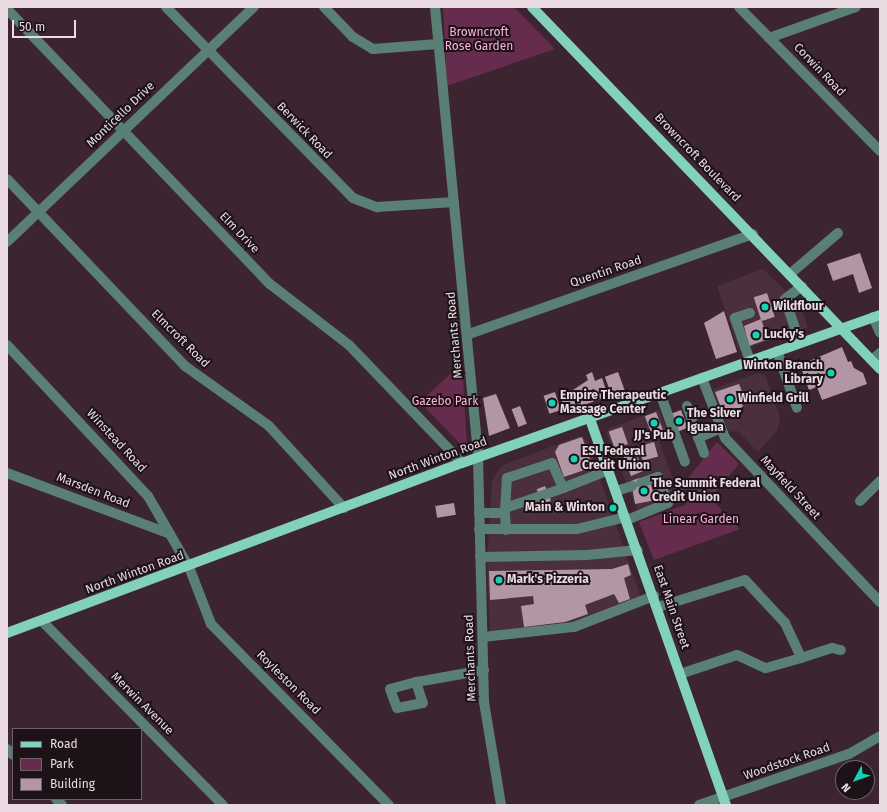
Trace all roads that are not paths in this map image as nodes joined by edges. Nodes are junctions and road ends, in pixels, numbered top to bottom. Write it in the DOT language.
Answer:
graph roads {
  1 [pos="166,7"];
  2 [pos="254,7"];
  3 [pos="324,7"];
  4 [pos="435,7"];
  5 [pos="532,7"];
  6 [pos="739,7"];
  7 [pos="856,7"];
  8 [pos="7,9"];
  9 [pos="770,38"];
  10 [pos="438,44"];
  11 [pos="207,49"];
  12 [pos="123,131"];
  13 [pos="880,151"];
  14 [pos="7,178"];
  15 [pos="454,202"];
  16 [pos="39,212"];
  17 [pos="838,233"];
  18 [pos="753,234"];
  19 [pos="7,242"];
  20 [pos="790,274"];
  21 [pos="802,286"];
  22 [pos="750,313"];
  23 [pos="876,316"];
  24 [pos="842,328"];
  25 [pos="880,332"];
  26 [pos="469,334"];
  27 [pos="800,343"];
  28 [pos="7,345"];
  29 [pos="777,351"];
  30 [pos="876,357"];
  31 [pos="750,361"];
  32 [pos="880,369"];
  33 [pos="702,378"];
  34 [pos="660,393"];
  35 [pos="687,406"];
  36 [pos="797,408"];
  37 [pos="590,418"];
  38 [pos="719,429"];
  39 [pos="698,438"];
  40 [pos="704,453"];
  41 [pos="478,457"];
  42 [pos="685,462"];
  43 [pos="462,463"];
  44 [pos="609,470"];
  45 [pos="7,473"];
  46 [pos="880,481"];
  47 [pos="564,488"];
  48 [pos="616,491"];
  49 [pos="860,501"];
  50 [pos="344,508"];
  51 [pos="505,511"];
  52 [pos="479,513"];
  53 [pos="626,518"];
  54 [pos="479,529"];
  55 [pos="506,530"];
  56 [pos="170,534"];
  57 [pos="638,550"];
  58 [pos="480,557"];
  59 [pos="189,567"];
  60 [pos="654,596"];
  61 [pos="880,602"];
  62 [pos="658,607"];
  63 [pos="42,621"];
  64 [pos="7,633"];
  65 [pos="483,637"];
  66 [pos="841,650"];
  67 [pos="801,658"];
  68 [pos="484,670"];
  69 [pos="680,674"];
  70 [pos="416,682"];
  71 [pos="880,736"];
  72 [pos="725,801"];
  73 [pos="223,805"];
  74 [pos="389,805"];
  75 [pos="501,805"];
  76 [pos="699,805"];
  1 -- 11 [label="street, Berwick Road"];
  2 -- 11 [label="street, Monticello Drive"];
  3 -- 10 [label="street"];
  4 -- 10 [label="street, Merchants Road"];
  5 -- 18 [label="main road, Browncroft Boulevard"];
  6 -- 9 [label="street, Corwin Road"];
  7 -- 9 [label="street"];
  8 -- 12 [label="street, Elm Drive"];
  9 -- 13 [label="street, Corwin Road"];
  10 -- 15 [label="street, Merchants Road"];
  11 -- 12 [label="street, Monticello Drive"];
  11 -- 15 [label="street, Berwick Road"];
  12 -- 16 [label="street, Monticello Drive"];
  12 -- 43 [label="street, Elm Drive"];
  14 -- 16 [label="street, Elmcroft Road"];
  15 -- 26 [label="street, Merchants Road"];
  16 -- 19 [label="street, Monticello Drive"];
  16 -- 50 [label="street, Elmcroft Road"];
  17 -- 20 [label="street"];
  18 -- 20 [label="main road, Browncroft Boulevard"];
  18 -- 26 [label="street, Quentin Road"];
  20 -- 21 [label="main road, Browncroft Boulevard"];
  21 -- 24 [label="main road, Browncroft Boulevard"];
  21 -- 27 [label="street"];
  22 -- 31 [label="street"];
  23 -- 24 [label="main road, North Winton Road"];
  23 -- 25 [label="street"];
  24 -- 27 [label="main road, North Winton Road"];
  24 -- 30 [label="main road, Browncroft Boulevard"];
  26 -- 41 [label="street, Merchants Road"];
  27 -- 29 [label="main road, North Winton Road"];
  28 -- 56 [label="street, Winstead Road"];
  29 -- 31 [label="main road, North Winton Road"];
  29 -- 36 [label="street"];
  30 -- 32 [label="main road, Browncroft Boulevard"];
  31 -- 33 [label="main road, North Winton Road"];
  33 -- 34 [label="main road, North Winton Road"];
  33 -- 38 [label="street, Mayfield Street"];
  34 -- 37 [label="main road, North Winton Road"];
  34 -- 42 [label="street"];
  35 -- 39 [label="street"];
  37 -- 41 [label="main road, North Winton Road"];
  37 -- 44 [label="main road, East Main Street"];
  38 -- 39 [label="street"];
  38 -- 61 [label="street, Mayfield Street"];
  39 -- 40 [label="street"];
  41 -- 43 [label="main road, North Winton Road"];
  41 -- 52 [label="street, Merchants Road"];
  43 -- 50 [label="main road, North Winton Road"];
  44 -- 47 [label="street"];
  44 -- 48 [label="main road, East Main Street"];
  45 -- 56 [label="street, Marsden Road"];
  46 -- 49 [label="street"];
  47 -- 51 [label="street"];
  47 -- 51 [label="street"];
  48 -- 53 [label="main road, East Main Street"];
  48 -- 53 [label="street"];
  50 -- 59 [label="main road, North Winton Road"];
  51 -- 52 [label="street"];
  51 -- 55 [label="street"];
  52 -- 54 [label="street, Merchants Road"];
  53 -- 55 [label="street"];
  53 -- 57 [label="main road, East Main Street"];
  54 -- 55 [label="street"];
  54 -- 58 [label="street, Merchants Road"];
  56 -- 59 [label="street, Winstead Road"];
  57 -- 58 [label="street"];
  57 -- 60 [label="main road, East Main Street"];
  58 -- 65 [label="street, Merchants Road"];
  59 -- 63 [label="main road, North Winton Road"];
  59 -- 74 [label="street, Royleston Road"];
  60 -- 62 [label="main road, East Main Street"];
  60 -- 65 [label="street"];
  62 -- 67 [label="street"];
  62 -- 69 [label="main road, East Main Street"];
  63 -- 64 [label="main road, North Winton Road"];
  63 -- 73 [label="street, Merwin Avenue"];
  65 -- 68 [label="street, Merchants Road"];
  66 -- 67 [label="street"];
  67 -- 69 [label="street"];
  68 -- 70 [label="street"];
  68 -- 75 [label="street, Merchants Road"];
  69 -- 72 [label="main road, East Main Street"];
  71 -- 72 [label="street, Woodstock Road"];
  72 -- 76 [label="street, Woodstock Road"];
}
